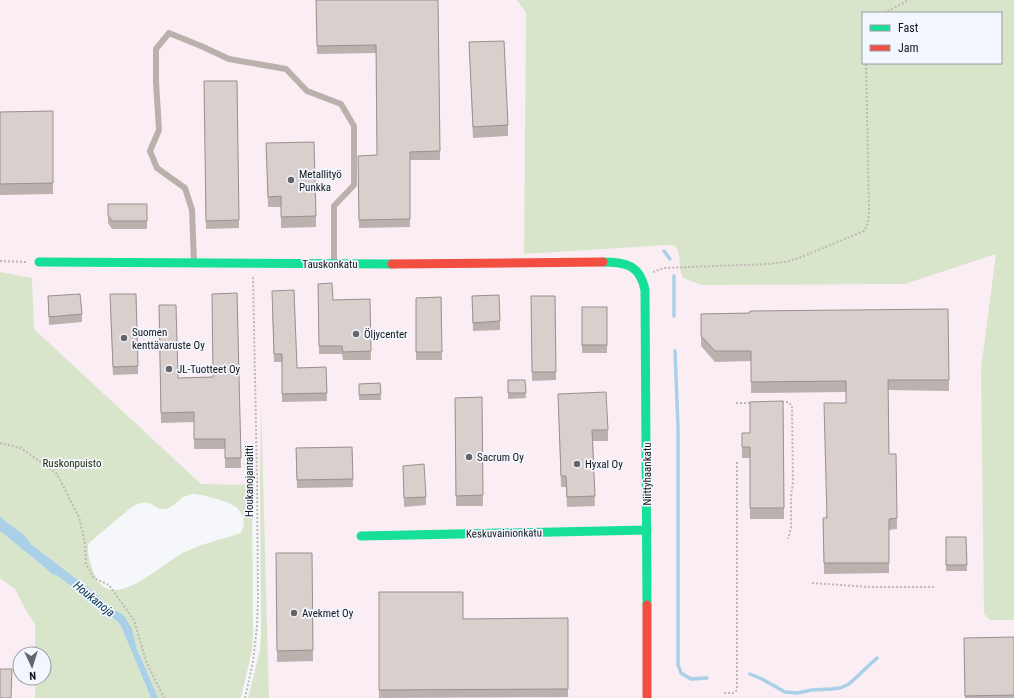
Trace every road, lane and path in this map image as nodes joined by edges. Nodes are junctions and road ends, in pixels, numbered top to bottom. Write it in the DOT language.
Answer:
graph roads {
  1 [pos="909,0"];
  2 [pos="886,12"];
  3 [pos="866,64"];
  4 [pos="0,261"];
  5 [pos="39,262"];
  6 [pos="194,263"];
  7 [pos="252,263"];
  8 [pos="334,264"];
  9 [pos="641,277"];
  10 [pos="781,402"];
  11 [pos="736,403"];
  12 [pos="759,403"];
  13 [pos="0,443"];
  14 [pos="737,461"];
  15 [pos="647,530"];
  16 [pos="361,536"];
  17 [pos="788,539"];
  18 [pos="812,583"];
  19 [pos="935,587"];
  20 [pos="724,693"];
  21 [pos="164,698"];
  22 [pos="245,698"];
  23 [pos="647,698"];
  1 -- 2 [label="path"];
  3 -- 9 [label="path"];
  4 -- 5 [label="path"];
  5 -- 6 [label="street, Tauskonkatu"];
  6 -- 7 [label="street, Tauskonkatu"];
  6 -- 8 [label="lane"];
  7 -- 8 [label="street, Tauskonkatu"];
  7 -- 22 [label="path, Houkanojanraitti"];
  8 -- 9 [label="street, Tauskonkatu"];
  9 -- 15 [label="street, Niittyhaankatu"];
  10 -- 17 [label="path"];
  11 -- 12 [label="path"];
  13 -- 21 [label="path"];
  14 -- 20 [label="path"];
  15 -- 16 [label="street, Keskuvainionkatu"];
  15 -- 23 [label="street, Niittyhaankatu"];
  18 -- 19 [label="path"];
}
